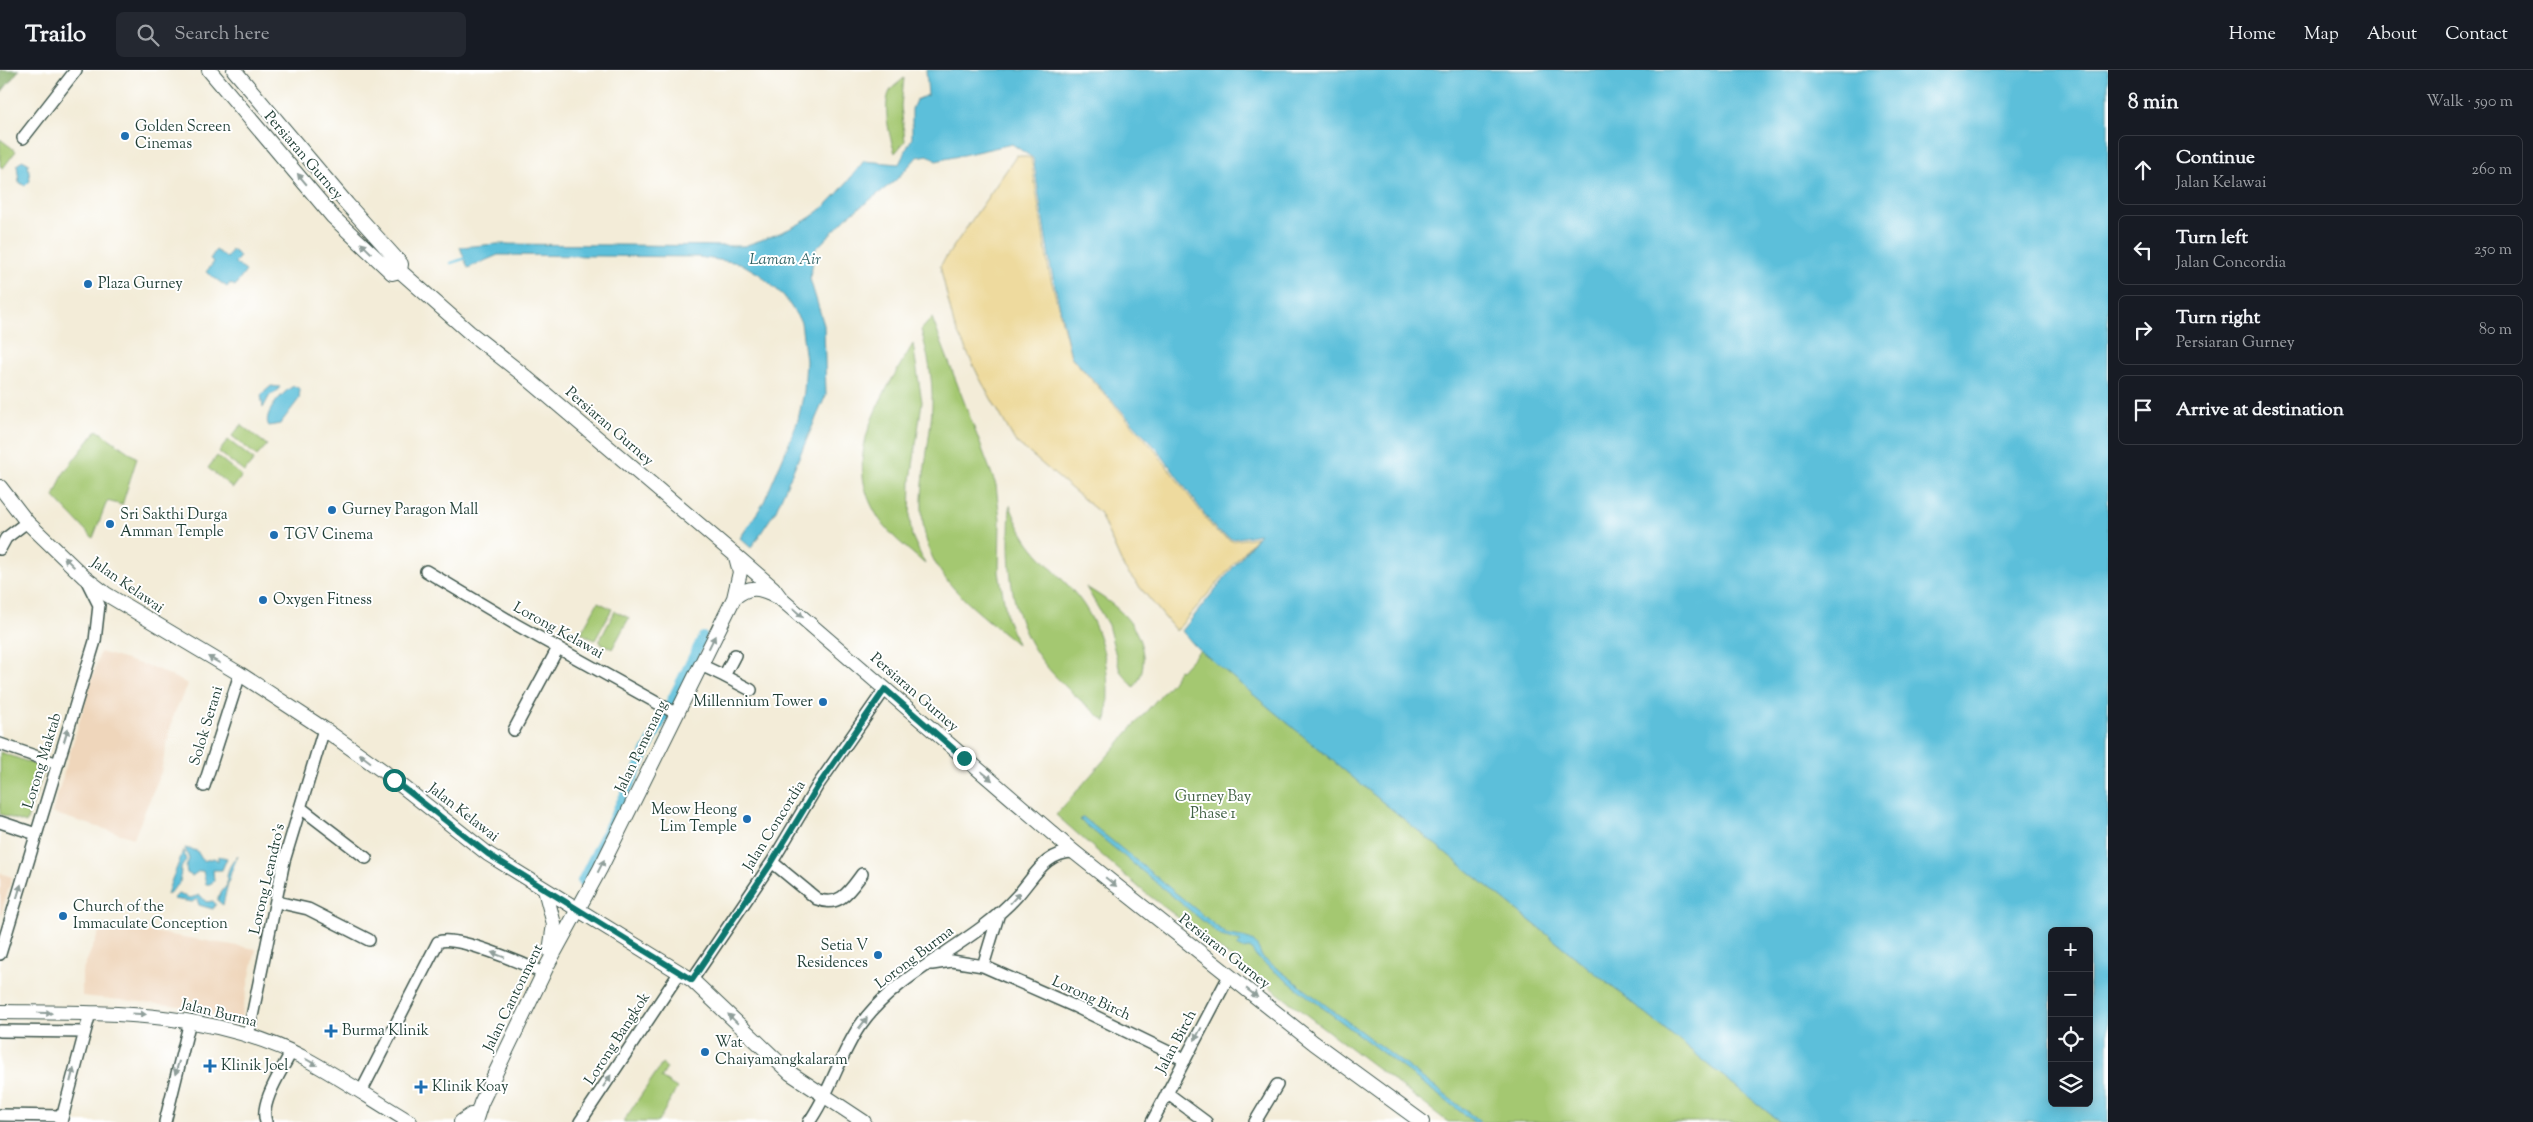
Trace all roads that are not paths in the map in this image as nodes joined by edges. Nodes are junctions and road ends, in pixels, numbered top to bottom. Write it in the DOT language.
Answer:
graph roads {
  1 [pos="76,70"];
  2 [pos="209,70"];
  3 [pos="234,70"];
  4 [pos="23,138"];
  5 [pos="347,204"];
  6 [pos="333,217"];
  7 [pos="400,271"];
  8 [pos="0,487"];
  9 [pos="27,522"];
  10 [pos="0,548"];
  11 [pos="736,558"];
  12 [pos="426,571"];
  13 [pos="84,577"];
  14 [pos="734,598"];
  15 [pos="782,600"];
  16 [pos="558,648"];
  17 [pos="735,655"];
  18 [pos="701,665"];
  19 [pos="240,674"];
  20 [pos="724,676"];
  21 [pos="885,689"];
  22 [pos="751,690"];
  23 [pos="669,710"];
  24 [pos="324,729"];
  25 [pos="514,730"];
  26 [pos="0,744"];
  27 [pos="58,764"];
  28 [pos="204,786"];
  29 [pos="301,808"];
  30 [pos="0,822"];
  31 [pos="36,834"];
  32 [pos="1074,852"];
  33 [pos="366,858"];
  34 [pos="772,862"];
  35 [pos="862,874"];
  36 [pos="545,890"];
  37 [pos="277,902"];
  38 [pos="578,909"];
  39 [pos="999,914"];
  40 [pos="369,940"];
  41 [pos="0,954"];
  42 [pos="927,965"];
  43 [pos="983,966"];
  44 [pos="546,969"];
  45 [pos="680,972"];
  46 [pos="1229,976"];
  47 [pos="692,980"];
  48 [pos="0,1012"];
  49 [pos="90,1013"];
  50 [pos="190,1021"];
  51 [pos="0,1031"];
  52 [pos="84,1032"];
  53 [pos="248,1036"];
  54 [pos="291,1052"];
  55 [pos="1185,1060"];
  56 [pos="1277,1085"];
  57 [pos="361,1092"];
  58 [pos="1167,1093"];
  59 [pos="823,1096"];
  60 [pos="0,1116"];
  61 [pos="62,1119"];
  62 [pos="468,1120"];
  63 [pos="165,1122"];
  64 [pos="266,1122"];
  65 [pos="410,1122"];
  66 [pos="580,1122"];
  67 [pos="810,1122"];
  68 [pos="864,1122"];
  69 [pos="1152,1122"];
  70 [pos="1206,1122"];
  71 [pos="1255,1122"];
  72 [pos="1422,1122"];
  1 -- 4 [label="street"];
  6 -- 2 [label="main road, Persiaran Gurney, one-way"];
  3 -- 5 [label="main road, Persiaran Gurney"];
  5 -- 6 [label="main road"];
  5 -- 7 [label="main road, Persiaran Gurney"];
  7 -- 6 [label="main road, Persiaran Gurney, one-way"];
  7 -- 11 [label="main road, Persiaran Gurney"];
  8 -- 9 [label="main road, Jalan Kelawai"];
  9 -- 10 [label="street"];
  13 -- 9 [label="main road, Jalan Kelawai, one-way"];
  11 -- 14 [label="main road, Jalan Pemenang"];
  11 -- 15 [label="main road, Persiaran Gurney"];
  12 -- 16 [label="street, Lorong Kelawai"];
  19 -- 13 [label="main road, Jalan Kelawai, one-way"];
  27 -- 13 [label="street, Lorong Maktab, one-way"];
  14 -- 15 [label="main road"];
  18 -- 14 [label="main road, Jalan Pemenang, one-way"];
  15 -- 21 [label="main road, Persiaran Gurney, one-way"];
  16 -- 23 [label="street, Lorong Kelawai"];
  16 -- 25 [label="street"];
  17 -- 20 [label="street"];
  18 -- 20 [label="street"];
  18 -- 23 [label="main road, Jalan Pemenang"];
  19 -- 24 [label="main road, Jalan Kelawai"];
  19 -- 28 [label="street, Solok Serani"];
  20 -- 22 [label="street"];
  21 -- 32 [label="main road, Persiaran Gurney, one-way"];
  21 -- 34 [label="street, Jalan Concordia"];
  38 -- 23 [label="main road, Jalan Pemenang, one-way"];
  24 -- 29 [label="street, Lorong Leandro's"];
  36 -- 24 [label="main road, Jalan Kelawai, one-way"];
  26 -- 27 [label="street"];
  27 -- 31 [label="street, Lorong Maktab"];
  29 -- 33 [label="street"];
  29 -- 37 [label="street, Lorong Leandro's"];
  30 -- 31 [label="street"];
  41 -- 31 [label="street, Lorong Maktab, one-way"];
  39 -- 32 [label="street, Lorong Burma, one-way"];
  32 -- 46 [label="main road, Persiaran Gurney, one-way"];
  34 -- 35 [label="street"];
  34 -- 47 [label="street, Jalan Concordia"];
  36 -- 38 [label="main road, Jalan Kelawai"];
  36 -- 44 [label="main road"];
  37 -- 40 [label="street"];
  37 -- 53 [label="street, Lorong Leandro's"];
  38 -- 44 [label="main road, Jalan Cantonment"];
  38 -- 45 [label="main road, Jalan Kelawai"];
  39 -- 42 [label="street, Lorong Burma"];
  39 -- 43 [label="street"];
  42 -- 43 [label="street, Lorong Birch"];
  59 -- 42 [label="street, Lorong Burma, one-way"];
  43 -- 55 [label="street, Lorong Birch"];
  44 -- 57 [label="street, one-way"];
  44 -- 62 [label="main road, Jalan Cantonment"];
  45 -- 47 [label="main road, Jalan Kelawai"];
  66 -- 45 [label="street, Lorong Bangkok, one-way"];
  46 -- 55 [label="street, Jalan Birch, one-way"];
  46 -- 72 [label="main road, Persiaran Gurney, one-way"];
  59 -- 47 [label="main road, Jalan Kelawai, one-way"];
  48 -- 49 [label="main road, Jalan Burma, one-way"];
  49 -- 50 [label="main road, Jalan Burma, one-way"];
  49 -- 52 [label="street"];
  50 -- 53 [label="main road, Jalan Burma"];
  50 -- 63 [label="street, one-way"];
  51 -- 52 [label="street"];
  61 -- 52 [label="street, one-way"];
  53 -- 54 [label="main road, Jalan Burma"];
  54 -- 57 [label="main road, Jalan Burma, one-way"];
  54 -- 64 [label="street"];
  55 -- 58 [label="street, Jalan Birch"];
  56 -- 71 [label="street"];
  57 -- 65 [label="main road, Jalan Burma"];
  58 -- 69 [label="street, Jalan Birch"];
  58 -- 70 [label="street"];
  59 -- 67 [label="street, Lorong Burma"];
  59 -- 68 [label="main road, Jalan Kelawai"];
  60 -- 61 [label="street"];
}
